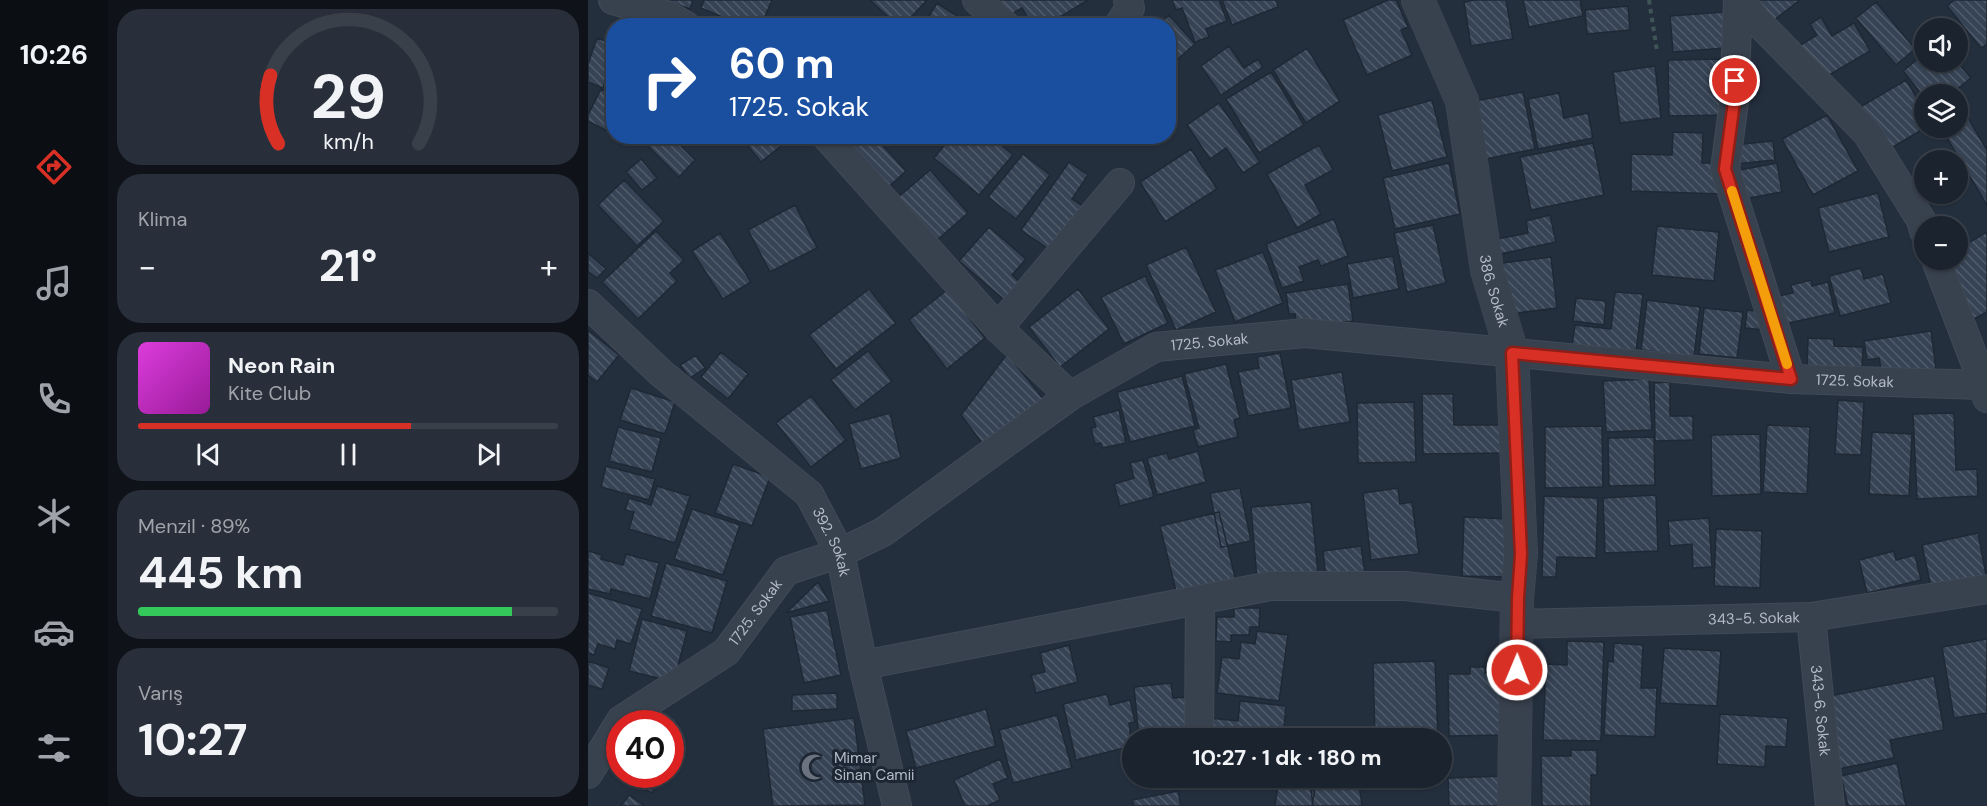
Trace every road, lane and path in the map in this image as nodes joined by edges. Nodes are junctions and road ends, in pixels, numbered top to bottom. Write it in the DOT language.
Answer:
graph roads {
  1 [pos="613,0"];
  2 [pos="977,0"];
  3 [pos="1128,0"];
  4 [pos="1418,0"];
  5 [pos="1649,0"];
  6 [pos="1739,0"];
  7 [pos="672,18"];
  8 [pos="997,18"];
  9 [pos="1123,18"];
  10 [pos="1657,51"];
  11 [pos="833,144"];
  12 [pos="1120,183"];
  13 [pos="1919,216"];
  14 [pos="1940,270"];
  15 [pos="588,304"];
  16 [pos="998,328"];
  17 [pos="1512,353"];
  18 [pos="1791,379"];
  19 [pos="1986,392"];
  20 [pos="1070,396"];
  21 [pos="840,553"];
  22 [pos="1987,589"];
  23 [pos="1200,600"];
  24 [pos="1518,611"];
  25 [pos="1811,617"];
  26 [pos="863,665"];
  27 [pos="1199,728"];
  28 [pos="588,774"];
  29 [pos="897,806"];
  30 [pos="1514,806"];
  31 [pos="1830,806"];
  1 -- 7 [label="street"];
  2 -- 8 [label="street"];
  3 -- 9 [label="street"];
  4 -- 17 [label="street, 386. Sokak"];
  5 -- 10 [label="path"];
  6 -- 13 [label="street"];
  6 -- 18 [label="street"];
  11 -- 16 [label="street"];
  12 -- 16 [label="street"];
  14 -- 19 [label="street"];
  15 -- 21 [label="street, 392. Sokak"];
  16 -- 20 [label="street"];
  17 -- 18 [label="street, 1725. Sokak"];
  17 -- 20 [label="street, 1725. Sokak"];
  17 -- 24 [label="street, 386. Sokak"];
  18 -- 19 [label="street, 1725. Sokak"];
  20 -- 21 [label="street, 1725. Sokak"];
  21 -- 26 [label="street, 392. Sokak"];
  21 -- 28 [label="street, 1725. Sokak"];
  22 -- 25 [label="street, 343-5. Sokak"];
  23 -- 24 [label="street, 343-5. Sokak"];
  23 -- 26 [label="street, 343-5. Sokak"];
  23 -- 27 [label="street"];
  24 -- 25 [label="street, 343-5. Sokak"];
  24 -- 30 [label="street, 386. Sokak"];
  25 -- 31 [label="street, 343-6. Sokak"];
  26 -- 29 [label="street, 392. Sokak"];
}
